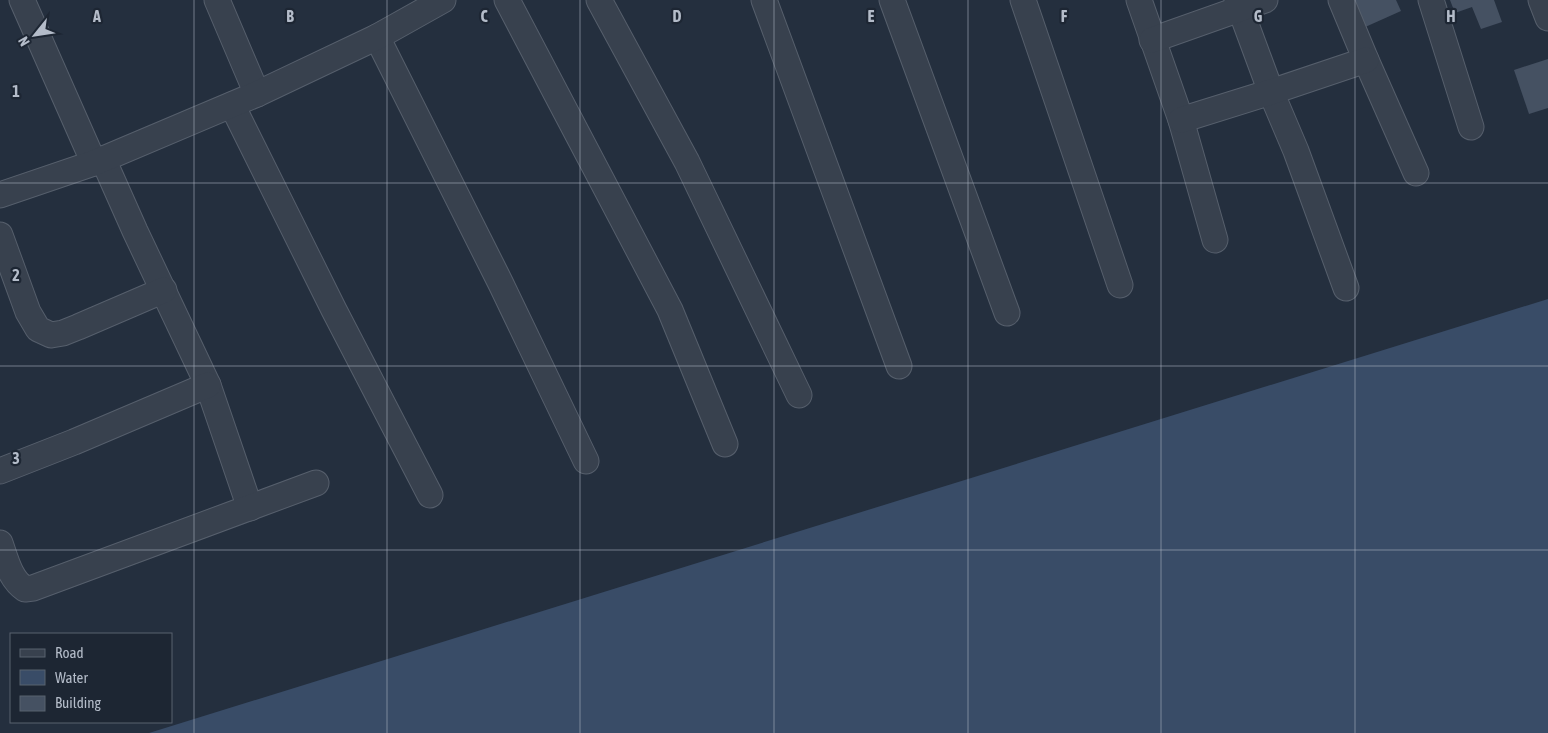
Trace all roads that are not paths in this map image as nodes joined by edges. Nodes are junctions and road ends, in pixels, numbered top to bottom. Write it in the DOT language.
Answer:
graph roads {
  1 [pos="22,0"];
  2 [pos="217,0"];
  3 [pos="443,0"];
  4 [pos="507,0"];
  5 [pos="598,0"];
  6 [pos="764,0"];
  7 [pos="892,0"];
  8 [pos="1023,0"];
  9 [pos="1138,0"];
  10 [pos="1265,0"];
  11 [pos="1341,0"];
  12 [pos="1431,0"];
  13 [pos="1542,0"];
  14 [pos="1238,4"];
  15 [pos="1548,18"];
  16 [pos="378,37"];
  17 [pos="1152,40"];
  18 [pos="1366,60"];
  19 [pos="1271,92"];
  20 [pos="257,94"];
  21 [pos="232,105"];
  22 [pos="1181,120"];
  23 [pos="1471,127"];
  24 [pos="98,161"];
  25 [pos="1416,173"];
  26 [pos="0,195"];
  27 [pos="0,235"];
  28 [pos="1216,240"];
  29 [pos="1120,285"];
  30 [pos="1346,288"];
  31 [pos="164,290"];
  32 [pos="1007,313"];
  33 [pos="899,366"];
  34 [pos="208,384"];
  35 [pos="799,395"];
  36 [pos="725,444"];
  37 [pos="586,461"];
  38 [pos="0,471"];
  39 [pos="316,483"];
  40 [pos="430,494"];
  41 [pos="250,508"];
  42 [pos="0,543"];
  1 -- 24 [label="street"];
  2 -- 20 [label="street"];
  3 -- 16 [label="street"];
  4 -- 36 [label="street"];
  5 -- 35 [label="street"];
  6 -- 33 [label="street"];
  7 -- 32 [label="street"];
  8 -- 29 [label="street"];
  9 -- 17 [label="street"];
  10 -- 14 [label="street"];
  11 -- 18 [label="street"];
  12 -- 23 [label="street"];
  13 -- 15 [label="street"];
  14 -- 17 [label="street"];
  14 -- 19 [label="street"];
  16 -- 20 [label="street"];
  16 -- 37 [label="street"];
  17 -- 22 [label="street"];
  18 -- 19 [label="street"];
  18 -- 25 [label="street"];
  19 -- 22 [label="street"];
  19 -- 30 [label="street"];
  20 -- 21 [label="street"];
  21 -- 24 [label="street"];
  21 -- 40 [label="street"];
  22 -- 28 [label="street"];
  24 -- 26 [label="street"];
  24 -- 31 [label="street"];
  27 -- 31 [label="street"];
  31 -- 34 [label="street"];
  34 -- 38 [label="street"];
  34 -- 41 [label="street"];
  39 -- 41 [label="street"];
  41 -- 42 [label="street"];
}
